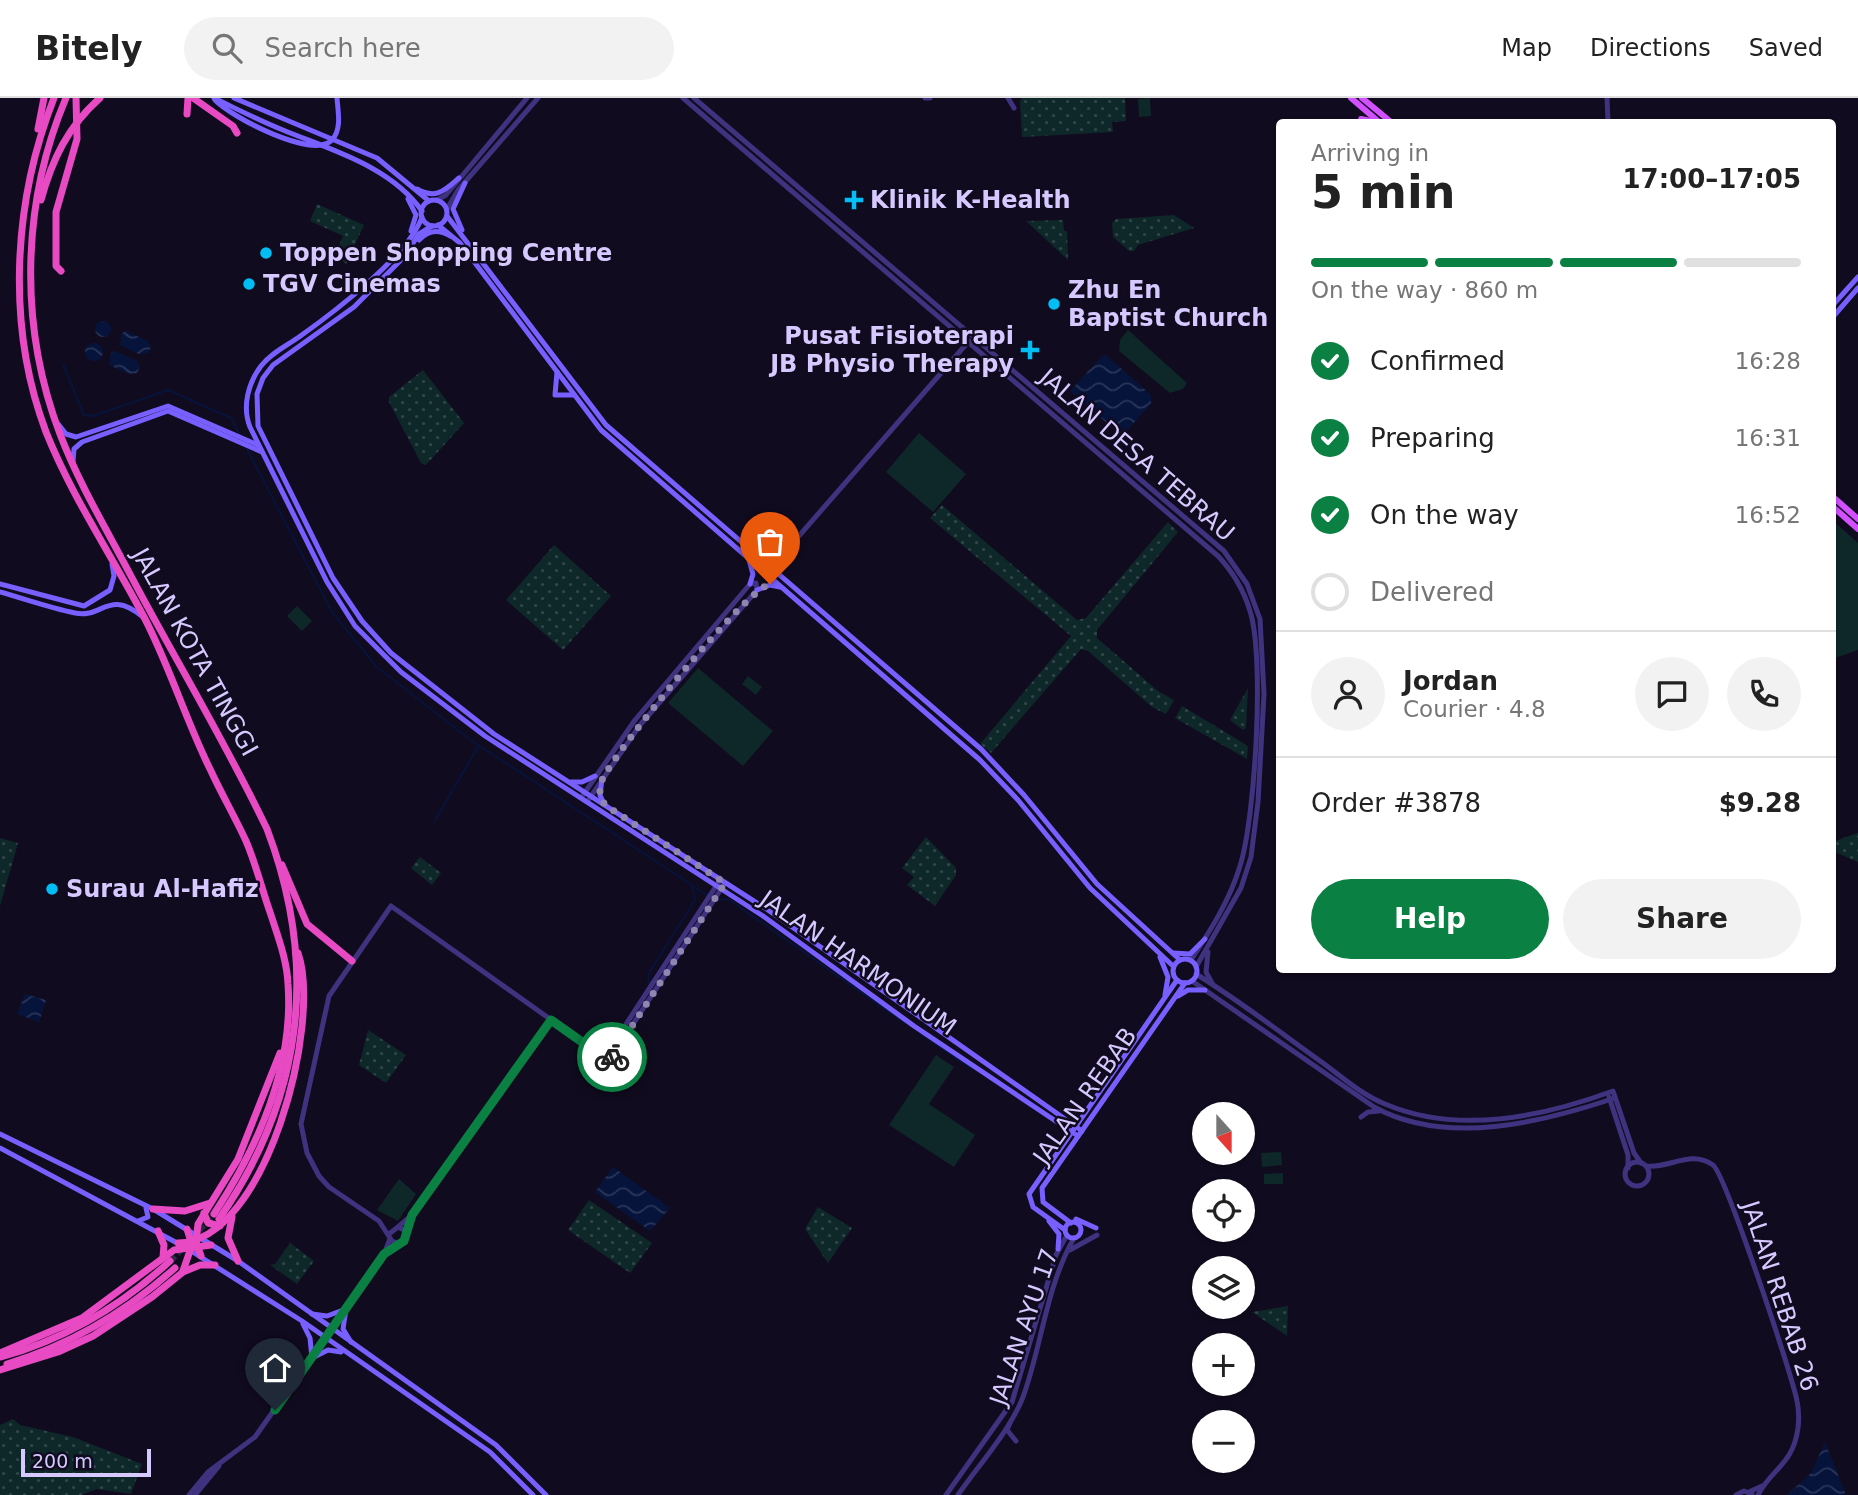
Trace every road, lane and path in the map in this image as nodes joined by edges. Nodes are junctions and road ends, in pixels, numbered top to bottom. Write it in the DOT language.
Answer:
graph roads {
  1 [pos="44,98"];
  2 [pos="54,98"];
  3 [pos="66,98"];
  4 [pos="76,98"];
  5 [pos="100,98"];
  6 [pos="191,98"];
  7 [pos="214,98"];
  8 [pos="234,98"];
  9 [pos="337,98"];
  10 [pos="527,98"];
  11 [pos="538,98"];
  12 [pos="683,98"];
  13 [pos="695,98"];
  14 [pos="1008,98"];
  15 [pos="1018,98"];
  16 [pos="1351,98"];
  17 [pos="1607,98"];
  18 [pos="1364,99"];
  19 [pos="1367,112"];
  20 [pos="187,114"];
  21 [pos="1374,119"];
  22 [pos="1387,119"];
  23 [pos="1608,119"];
  24 [pos="237,133"];
  25 [pos="31,164"];
  26 [pos="459,178"];
  27 [pos="465,183"];
  28 [pos="408,185"];
  29 [pos="402,191"];
  30 [pos="437,200"];
  31 [pos="429,201"];
  32 [pos="447,212"];
  33 [pos="422,214"];
  34 [pos="33,220"];
  35 [pos="435,225"];
  36 [pos="466,239"];
  37 [pos="460,243"];
  38 [pos="397,251"];
  39 [pos="403,258"];
  40 [pos="61,271"];
  41 [pos="901,274"];
  42 [pos="1858,277"];
  43 [pos="896,281"];
  44 [pos="1858,288"];
  45 [pos="1836,302"];
  46 [pos="1836,313"];
  47 [pos="973,337"];
  48 [pos="968,342"];
  49 [pos="556,369"];
  50 [pos="576,397"];
  51 [pos="54,416"];
  52 [pos="243,441"];
  53 [pos="259,445"];
  54 [pos="267,446"];
  55 [pos="262,452"];
  56 [pos="271,453"];
  57 [pos="73,465"];
  58 [pos="1836,500"];
  59 [pos="1836,510"];
  60 [pos="1858,519"];
  61 [pos="1858,529"];
  62 [pos="1200,531"];
  63 [pos="1195,537"];
  64 [pos="111,556"];
  65 [pos="749,560"];
  66 [pos="771,569"];
  67 [pos="0,584"];
  68 [pos="750,584"];
  69 [pos="783,588"];
  70 [pos="757,590"];
  71 [pos="0,592"];
  72 [pos="145,619"];
  73 [pos="595,776"];
  74 [pos="602,779"];
  75 [pos="568,781"];
  76 [pos="583,795"];
  77 [pos="591,796"];
  78 [pos="587,802"];
  79 [pos="605,805"];
  80 [pos="278,858"];
  81 [pos="723,881"];
  82 [pos="718,888"];
  83 [pos="1205,939"];
  84 [pos="295,942"];
  85 [pos="1210,946"];
  86 [pos="1157,952"];
  87 [pos="1173,953"];
  88 [pos="1180,960"];
  89 [pos="1191,960"];
  90 [pos="352,961"];
  91 [pos="1174,966"];
  92 [pos="1196,971"];
  93 [pos="1177,980"];
  94 [pos="1192,981"];
  95 [pos="1185,983"];
  96 [pos="1215,986"];
  97 [pos="1205,990"];
  98 [pos="1164,998"];
  99 [pos="1170,1003"];
  100 [pos="551,1020"];
  101 [pos="284,1042"];
  102 [pos="1612,1095"];
  103 [pos="1594,1105"];
  104 [pos="1083,1112"];
  105 [pos="1382,1112"];
  106 [pos="1614,1112"];
  107 [pos="1361,1117"];
  108 [pos="1061,1121"];
  109 [pos="1072,1128"];
  110 [pos="0,1133"];
  111 [pos="1080,1134"];
  112 [pos="1062,1143"];
  113 [pos="0,1148"];
  114 [pos="1643,1165"];
  115 [pos="1666,1165"];
  116 [pos="1628,1167"];
  117 [pos="1649,1175"];
  118 [pos="211,1203"];
  119 [pos="145,1205"];
  120 [pos="153,1209"];
  121 [pos="204,1213"];
  122 [pos="233,1213"];
  123 [pos="1056,1213"];
  124 [pos="412,1215"];
  125 [pos="1048,1219"];
  126 [pos="218,1220"];
  127 [pos="138,1221"];
  128 [pos="379,1221"];
  129 [pos="1071,1223"];
  130 [pos="397,1227"];
  131 [pos="187,1230"];
  132 [pos="158,1231"];
  133 [pos="1096,1231"];
  134 [pos="405,1232"];
  135 [pos="1066,1232"];
  136 [pos="390,1237"];
  137 [pos="1074,1238"];
  138 [pos="192,1243"];
  139 [pos="396,1244"];
  140 [pos="211,1245"];
  141 [pos="1058,1249"];
  142 [pos="1066,1253"];
  143 [pos="384,1254"];
  144 [pos="201,1256"];
  145 [pos="167,1257"];
  146 [pos="238,1261"];
  147 [pos="215,1265"];
  148 [pos="181,1269"];
  149 [pos="248,1269"];
  150 [pos="239,1280"];
  151 [pos="346,1309"];
  152 [pos="306,1312"];
  153 [pos="302,1321"];
  154 [pos="331,1330"];
  155 [pos="326,1338"];
  156 [pos="353,1345"];
  157 [pos="0,1355"];
  158 [pos="349,1356"];
  159 [pos="312,1358"];
  160 [pos="0,1368"];
  161 [pos="1012,1417"];
  162 [pos="1016,1441"];
  163 [pos="219,1466"];
  164 [pos="1753,1494"];
  165 [pos="189,1495"];
  166 [pos="195,1495"];
  167 [pos="533,1495"];
  168 [pos="546,1495"];
  169 [pos="946,1495"];
  170 [pos="958,1495"];
  171 [pos="1736,1495"];
  1 -- 25 [label="highway"];
  2 -- 25 [label="highway, JALAN KOTA TINGGI"];
  3 -- 34 [label="highway, JALAN KOTA TINGGI"];
  4 -- 40 [label="highway"];
  5 -- 34 [label="highway"];
  6 -- 20 [label="highway"];
  6 -- 24 [label="highway"];
  7 -- 9 [label="main road"];
  7 -- 29 [label="main road"];
  8 -- 28 [label="main road"];
  10 -- 26 [label="street"];
  11 -- 27 [label="street"];
  12 -- 43 [label="street, JALAN DESA TEBRAU"];
  13 -- 41 [label="street, JALAN DESA TEBRAU"];
  14 -- 15 [label="street"];
  16 -- 19 [label="main road"];
  17 -- 23 [label="street"];
  18 -- 19 [label="main road"];
  18 -- 22 [label="main road"];
  19 -- 21 [label="main road"];
  25 -- 64 [label="highway, JALAN KOTA TINGGI"];
  26 -- 28 [label="main road"];
  26 -- 30 [label="street"];
  27 -- 32 [label="street"];
  27 -- 36 [label="main road"];
  28 -- 31 [label="main road"];
  29 -- 33 [label="main road"];
  29 -- 38 [label="main road"];
  30 -- 31 [label="main road"];
  30 -- 32 [label="main road"];
  31 -- 33 [label="main road, JALAN HARMONIUM"];
  32 -- 35 [label="main road, JALAN HARMONIUM"];
  32 -- 36 [label="main road"];
  33 -- 35 [label="main road"];
  33 -- 38 [label="main road, JALAN HARMONIUM"];
  34 -- 51 [label="highway, JALAN KOTA TINGGI"];
  35 -- 37 [label="main road"];
  35 -- 39 [label="main road, JALAN HARMONIUM"];
  36 -- 66 [label="main road"];
  37 -- 39 [label="main road"];
  37 -- 49 [label="main road"];
  38 -- 53 [label="main road, JALAN HARMONIUM"];
  39 -- 54 [label="main road, JALAN HARMONIUM"];
  41 -- 43 [label="street"];
  41 -- 47 [label="street, JALAN DESA TEBRAU"];
  42 -- 45 [label="main road"];
  43 -- 48 [label="street, JALAN DESA TEBRAU"];
  44 -- 46 [label="main road"];
  47 -- 48 [label="street"];
  47 -- 62 [label="street, JALAN DESA TEBRAU"];
  48 -- 63 [label="street, JALAN DESA TEBRAU"];
  48 -- 66 [label="street"];
  49 -- 50 [label="main road"];
  49 -- 50 [label="main road"];
  50 -- 65 [label="main road"];
  51 -- 52 [label="main road"];
  51 -- 57 [label="highway, JALAN KOTA TINGGI"];
  52 -- 53 [label="main road"];
  52 -- 55 [label="main road"];
  52 -- 57 [label="main road"];
  53 -- 54 [label="main road"];
  53 -- 55 [label="main road, JALAN HARMONIUM"];
  54 -- 56 [label="main road, JALAN HARMONIUM"];
  55 -- 56 [label="main road"];
  55 -- 76 [label="main road, JALAN HARMONIUM"];
  56 -- 75 [label="main road, JALAN HARMONIUM"];
  57 -- 80 [label="highway, JALAN KOTA TINGGI"];
  58 -- 60 [label="main road"];
  59 -- 61 [label="main road"];
  62 -- 63 [label="street"];
  62 -- 85 [label="street, JALAN DESA TEBRAU"];
  63 -- 83 [label="street, JALAN DESA TEBRAU"];
  64 -- 67 [label="main road"];
  64 -- 72 [label="highway, JALAN KOTA TINGGI"];
  65 -- 68 [label="main road"];
  65 -- 69 [label="main road"];
  66 -- 87 [label="main road"];
  68 -- 70 [label="street"];
  68 -- 73 [label="street"];
  69 -- 70 [label="main road"];
  69 -- 86 [label="main road"];
  70 -- 74 [label="street"];
  71 -- 72 [label="main road"];
  72 -- 101 [label="highway, JALAN KOTA TINGGI"];
  73 -- 75 [label="main road"];
  73 -- 76 [label="street"];
  74 -- 77 [label="street"];
  74 -- 79 [label="main road"];
  75 -- 76 [label="main road, JALAN HARMONIUM"];
  76 -- 77 [label="main road, JALAN HARMONIUM"];
  76 -- 78 [label="main road, JALAN HARMONIUM"];
  77 -- 78 [label="street"];
  77 -- 79 [label="main road, JALAN HARMONIUM"];
  78 -- 82 [label="main road, JALAN HARMONIUM"];
  79 -- 81 [label="main road, JALAN HARMONIUM"];
  80 -- 84 [label="highway, JALAN KOTA TINGGI"];
  80 -- 90 [label="highway"];
  81 -- 82 [label="street"];
  81 -- 108 [label="main road, JALAN HARMONIUM"];
  82 -- 100 [label="street"];
  82 -- 108 [label="main road, JALAN HARMONIUM"];
  83 -- 87 [label="main road"];
  83 -- 89 [label="street, JALAN DESA TEBRAU"];
  84 -- 122 [label="highway"];
  84 -- 126 [label="highway, JALAN KOTA TINGGI"];
  85 -- 92 [label="street, JALAN DESA TEBRAU"];
  85 -- 96 [label="street"];
  86 -- 91 [label="main road"];
  86 -- 98 [label="main road"];
  87 -- 88 [label="main road"];
  88 -- 89 [label="main road"];
  88 -- 91 [label="main road"];
  89 -- 92 [label="main road"];
  90 -- 100 [label="street"];
  90 -- 128 [label="street"];
  91 -- 93 [label="main road"];
  92 -- 94 [label="main road"];
  92 -- 96 [label="street"];
  93 -- 95 [label="main road"];
  93 -- 98 [label="main road, JALAN REBAB"];
  94 -- 95 [label="main road"];
  94 -- 97 [label="street"];
  95 -- 99 [label="main road, JALAN REBAB"];
  96 -- 102 [label="street"];
  97 -- 99 [label="main road"];
  97 -- 105 [label="street"];
  98 -- 104 [label="main road, JALAN REBAB"];
  99 -- 111 [label="main road, JALAN REBAB"];
  100 -- 124 [label="street"];
  101 -- 118 [label="highway"];
  101 -- 126 [label="highway, JALAN KOTA TINGGI"];
  102 -- 103 [label="street"];
  102 -- 106 [label="street"];
  102 -- 114 [label="street"];
  103 -- 105 [label="street"];
  103 -- 106 [label="street"];
  104 -- 108 [label="main road"];
  104 -- 109 [label="main road, JALAN REBAB"];
  105 -- 107 [label="street"];
  106 -- 116 [label="street"];
  108 -- 109 [label="main road, JALAN HARMONIUM"];
  108 -- 112 [label="main road"];
  109 -- 111 [label="main road, JALAN HARMONIUM"];
  109 -- 112 [label="main road, JALAN REBAB"];
  110 -- 119 [label="main road"];
  111 -- 123 [label="main road, JALAN REBAB"];
  112 -- 125 [label="main road, JALAN REBAB"];
  113 -- 127 [label="main road"];
  114 -- 115 [label="street, JALAN REBAB 26"];
  114 -- 116 [label="street"];
  114 -- 117 [label="street"];
  115 -- 117 [label="street, JALAN REBAB 26"];
  115 -- 164 [label="street, JALAN REBAB 26"];
  116 -- 117 [label="street"];
  118 -- 120 [label="highway"];
  118 -- 121 [label="highway"];
  119 -- 120 [label="main road"];
  119 -- 127 [label="main road"];
  120 -- 131 [label="main road"];
  121 -- 126 [label="highway"];
  121 -- 138 [label="highway"];
  122 -- 126 [label="highway"];
  122 -- 146 [label="highway"];
  123 -- 129 [label="main road"];
  123 -- 133 [label="main road"];
  124 -- 130 [label="street"];
  124 -- 134 [label="street"];
  125 -- 135 [label="main road, JALAN REBAB"];
  125 -- 141 [label="main road"];
  126 -- 138 [label="highway"];
  127 -- 132 [label="main road"];
  128 -- 130 [label="street"];
  128 -- 136 [label="street"];
  129 -- 135 [label="main road"];
  129 -- 137 [label="main road"];
  130 -- 134 [label="street"];
  130 -- 136 [label="street"];
  131 -- 138 [label="highway"];
  132 -- 138 [label="main road"];
  132 -- 145 [label="highway"];
  133 -- 142 [label="street"];
  134 -- 139 [label="street"];
  135 -- 137 [label="main road, JALAN REBAB"];
  135 -- 141 [label="street, JALAN AYU 17"];
  136 -- 139 [label="street"];
  136 -- 143 [label="street"];
  137 -- 142 [label="street, JALAN AYU 17"];
  138 -- 140 [label="highway"];
  138 -- 144 [label="highway"];
  138 -- 145 [label="highway"];
  138 -- 148 [label="highway"];
  139 -- 143 [label="street"];
  140 -- 146 [label="main road"];
  141 -- 169 [label="street, JALAN AYU 17"];
  142 -- 161 [label="street, JALAN AYU 17"];
  143 -- 151 [label="street"];
  144 -- 147 [label="main road"];
  145 -- 148 [label="highway"];
  145 -- 157 [label="highway"];
  146 -- 149 [label="main road"];
  147 -- 148 [label="highway"];
  147 -- 150 [label="main road"];
  148 -- 160 [label="highway"];
  149 -- 150 [label="main road"];
  149 -- 152 [label="main road"];
  150 -- 153 [label="main road"];
  151 -- 152 [label="main road"];
  151 -- 154 [label="street"];
  151 -- 156 [label="main road"];
  152 -- 154 [label="main road"];
  153 -- 155 [label="main road"];
  153 -- 159 [label="main road"];
  154 -- 155 [label="street"];
  154 -- 156 [label="main road"];
  155 -- 158 [label="main road"];
  155 -- 159 [label="street"];
  156 -- 168 [label="main road"];
  158 -- 159 [label="main road"];
  158 -- 167 [label="main road"];
  159 -- 163 [label="street"];
  161 -- 162 [label="street"];
  161 -- 170 [label="street, JALAN AYU 17"];
  163 -- 165 [label="street"];
  163 -- 166 [label="street"];
  164 -- 171 [label="street"];
}
